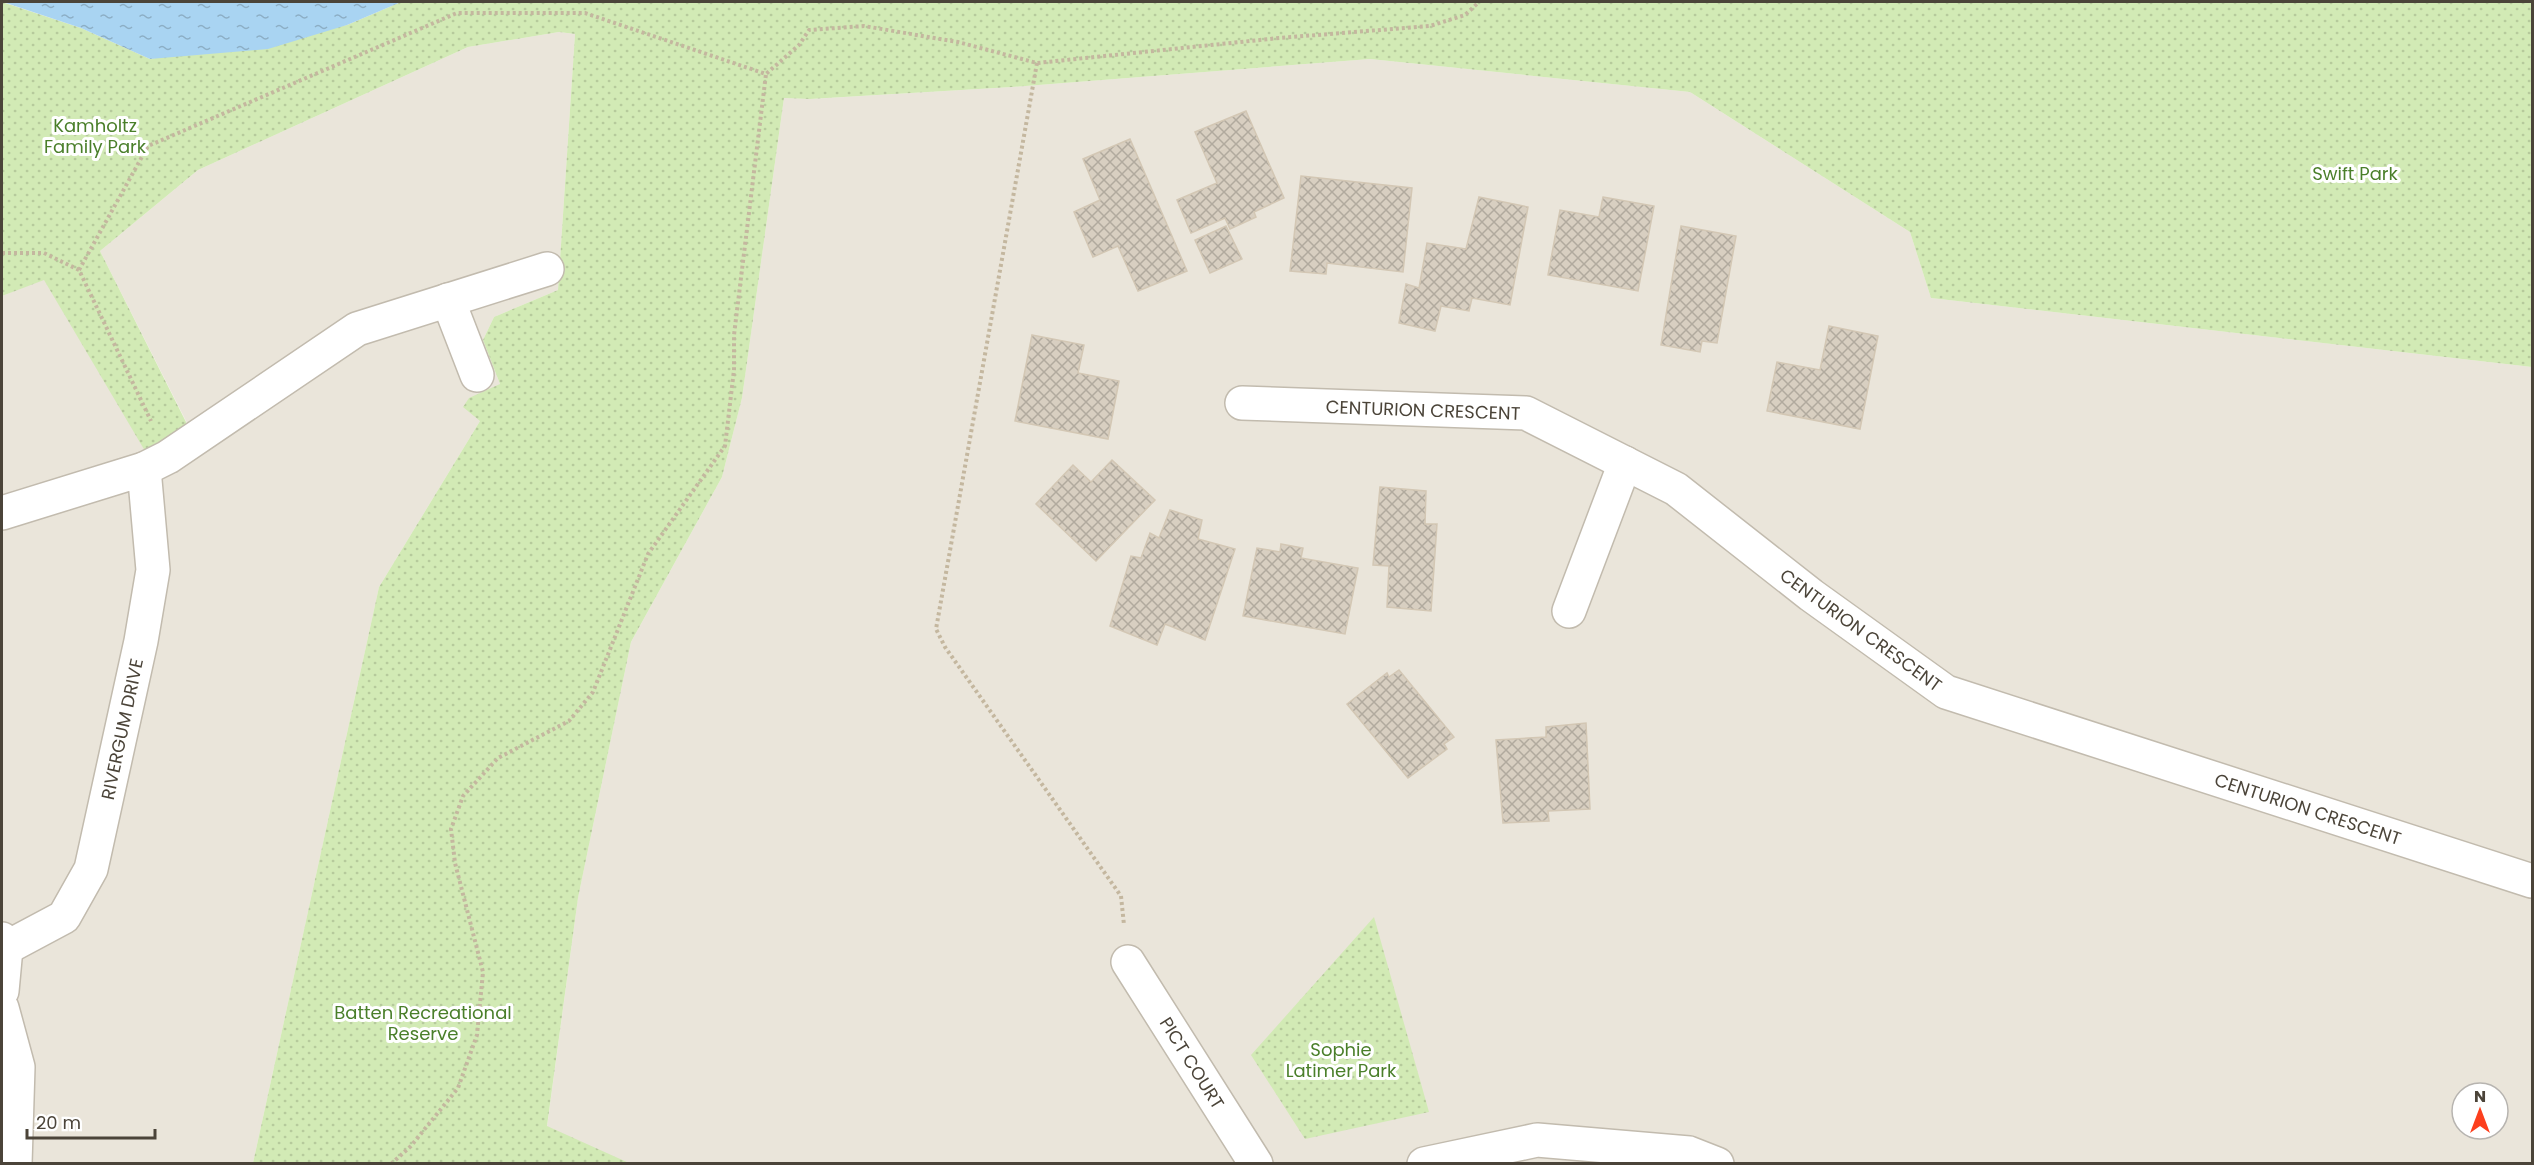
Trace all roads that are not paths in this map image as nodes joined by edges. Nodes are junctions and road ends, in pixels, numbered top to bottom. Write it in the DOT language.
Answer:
graph roads {
  1 [pos="547,269"];
  2 [pos="448,300"];
  3 [pos="477,375"];
  4 [pos="1242,403"];
  5 [pos="156,463"];
  6 [pos="1625,463"];
  7 [pos="2,513"];
  8 [pos="1569,611"];
  9 [pos="2532,881"];
  10 [pos="4,943"];
  11 [pos="1128,962"];
  12 [pos="2,991"];
  13 [pos="2,1008"];
  14 [pos="15,1164"];
  15 [pos="1256,1164"];
  16 [pos="1424,1164"];
  17 [pos="1717,1164"];
  1 -- 2 [label="street"];
  2 -- 3 [label="street"];
  2 -- 5 [label="street"];
  4 -- 6 [label="street, CENTURION CRESCENT"];
  5 -- 7 [label="street"];
  5 -- 10 [label="street, RIVERGUM DRIVE"];
  6 -- 8 [label="street"];
  6 -- 9 [label="street, CENTURION CRESCENT"];
  10 -- 12 [label="street, RIVERGUM DRIVE"];
  11 -- 15 [label="street, PICT COURT"];
  13 -- 14 [label="street"];
  16 -- 17 [label="street"];
}
